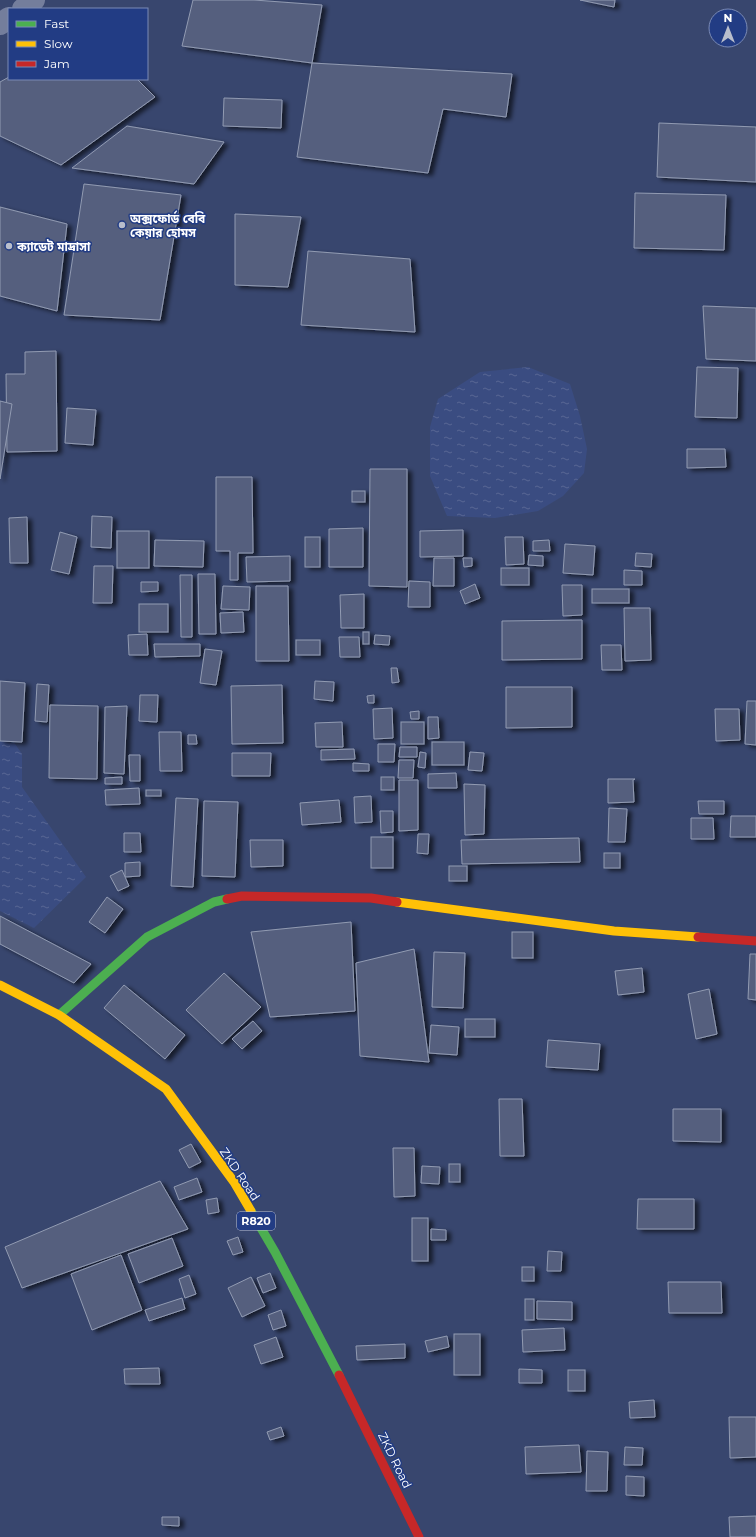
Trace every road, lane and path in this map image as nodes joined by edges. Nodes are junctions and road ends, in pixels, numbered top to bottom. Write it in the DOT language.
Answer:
graph roads {
  1 [pos="34,0"];
  2 [pos="24,8"];
  3 [pos="756,941"];
  4 [pos="0,985"];
  5 [pos="59,1015"];
  6 [pos="419,1537"];
  1 -- 2 [label="street"];
  3 -- 5 [label="street"];
  4 -- 5 [label="street, ZKD Road / R820"];
  5 -- 6 [label="street, ZKD Road / R820"];
}
